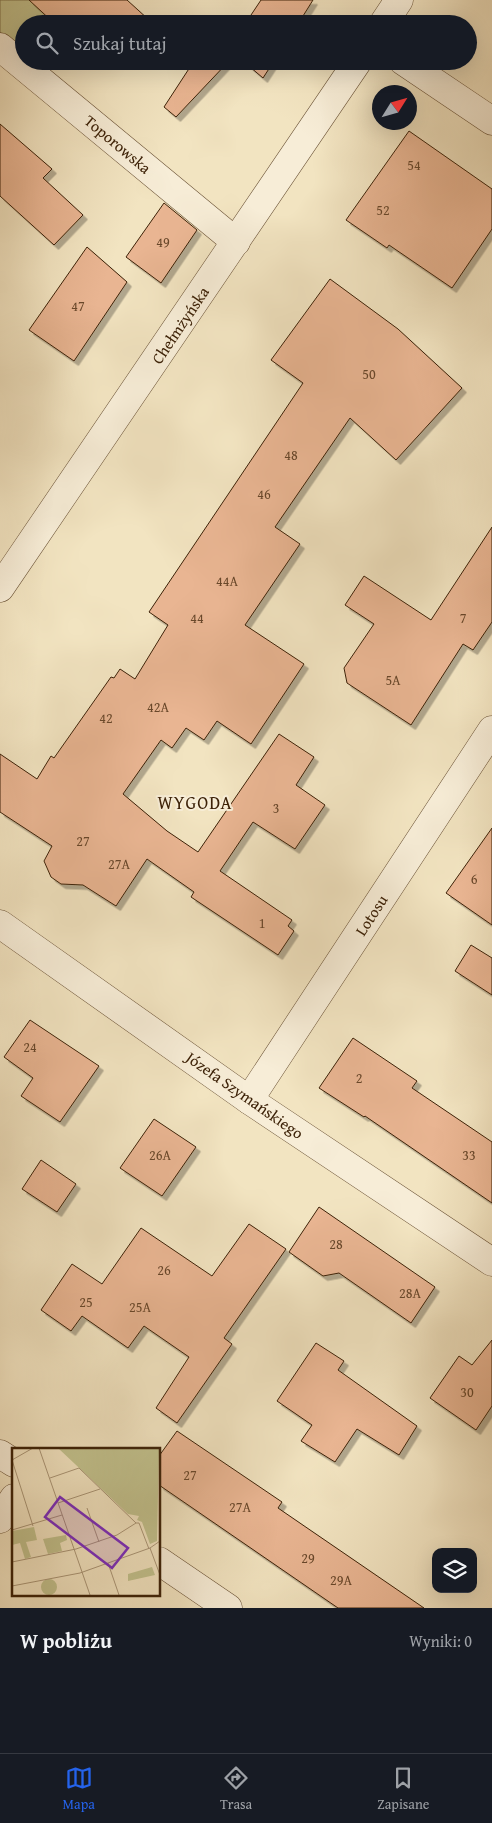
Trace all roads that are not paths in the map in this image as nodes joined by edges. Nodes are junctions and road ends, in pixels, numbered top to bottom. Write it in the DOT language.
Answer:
graph roads {
  1 [pos="399,0"];
  2 [pos="389,15"];
  3 [pos="0,47"];
  4 [pos="15,59"];
  5 [pos="28,70"];
  6 [pos="352,70"];
  7 [pos="416,70"];
  8 [pos="492,121"];
  9 [pos="236,242"];
  10 [pos="0,588"];
  11 [pos="492,730"];
  12 [pos="0,924"];
  13 [pos="249,1100"];
  14 [pos="492,1262"];
  15 [pos="0,1454"];
  16 [pos="12,1463"];
  17 [pos="12,1501"];
  18 [pos="0,1519"];
  19 [pos="160,1563"];
  20 [pos="228,1608"];
  1 -- 2 [label="street"];
  3 -- 4 [label="street, Toporowska"];
  5 -- 9 [label="street, Toporowska"];
  6 -- 9 [label="street, Chełmżyńska"];
  7 -- 8 [label="street"];
  9 -- 10 [label="street, Chełmżyńska"];
  11 -- 13 [label="street, Lotosu"];
  12 -- 13 [label="street, Józefa Szymańskiego"];
  13 -- 14 [label="street, Józefa Szymańskiego"];
  15 -- 16 [label="street"];
  17 -- 18 [label="street"];
  19 -- 20 [label="street"];
}
